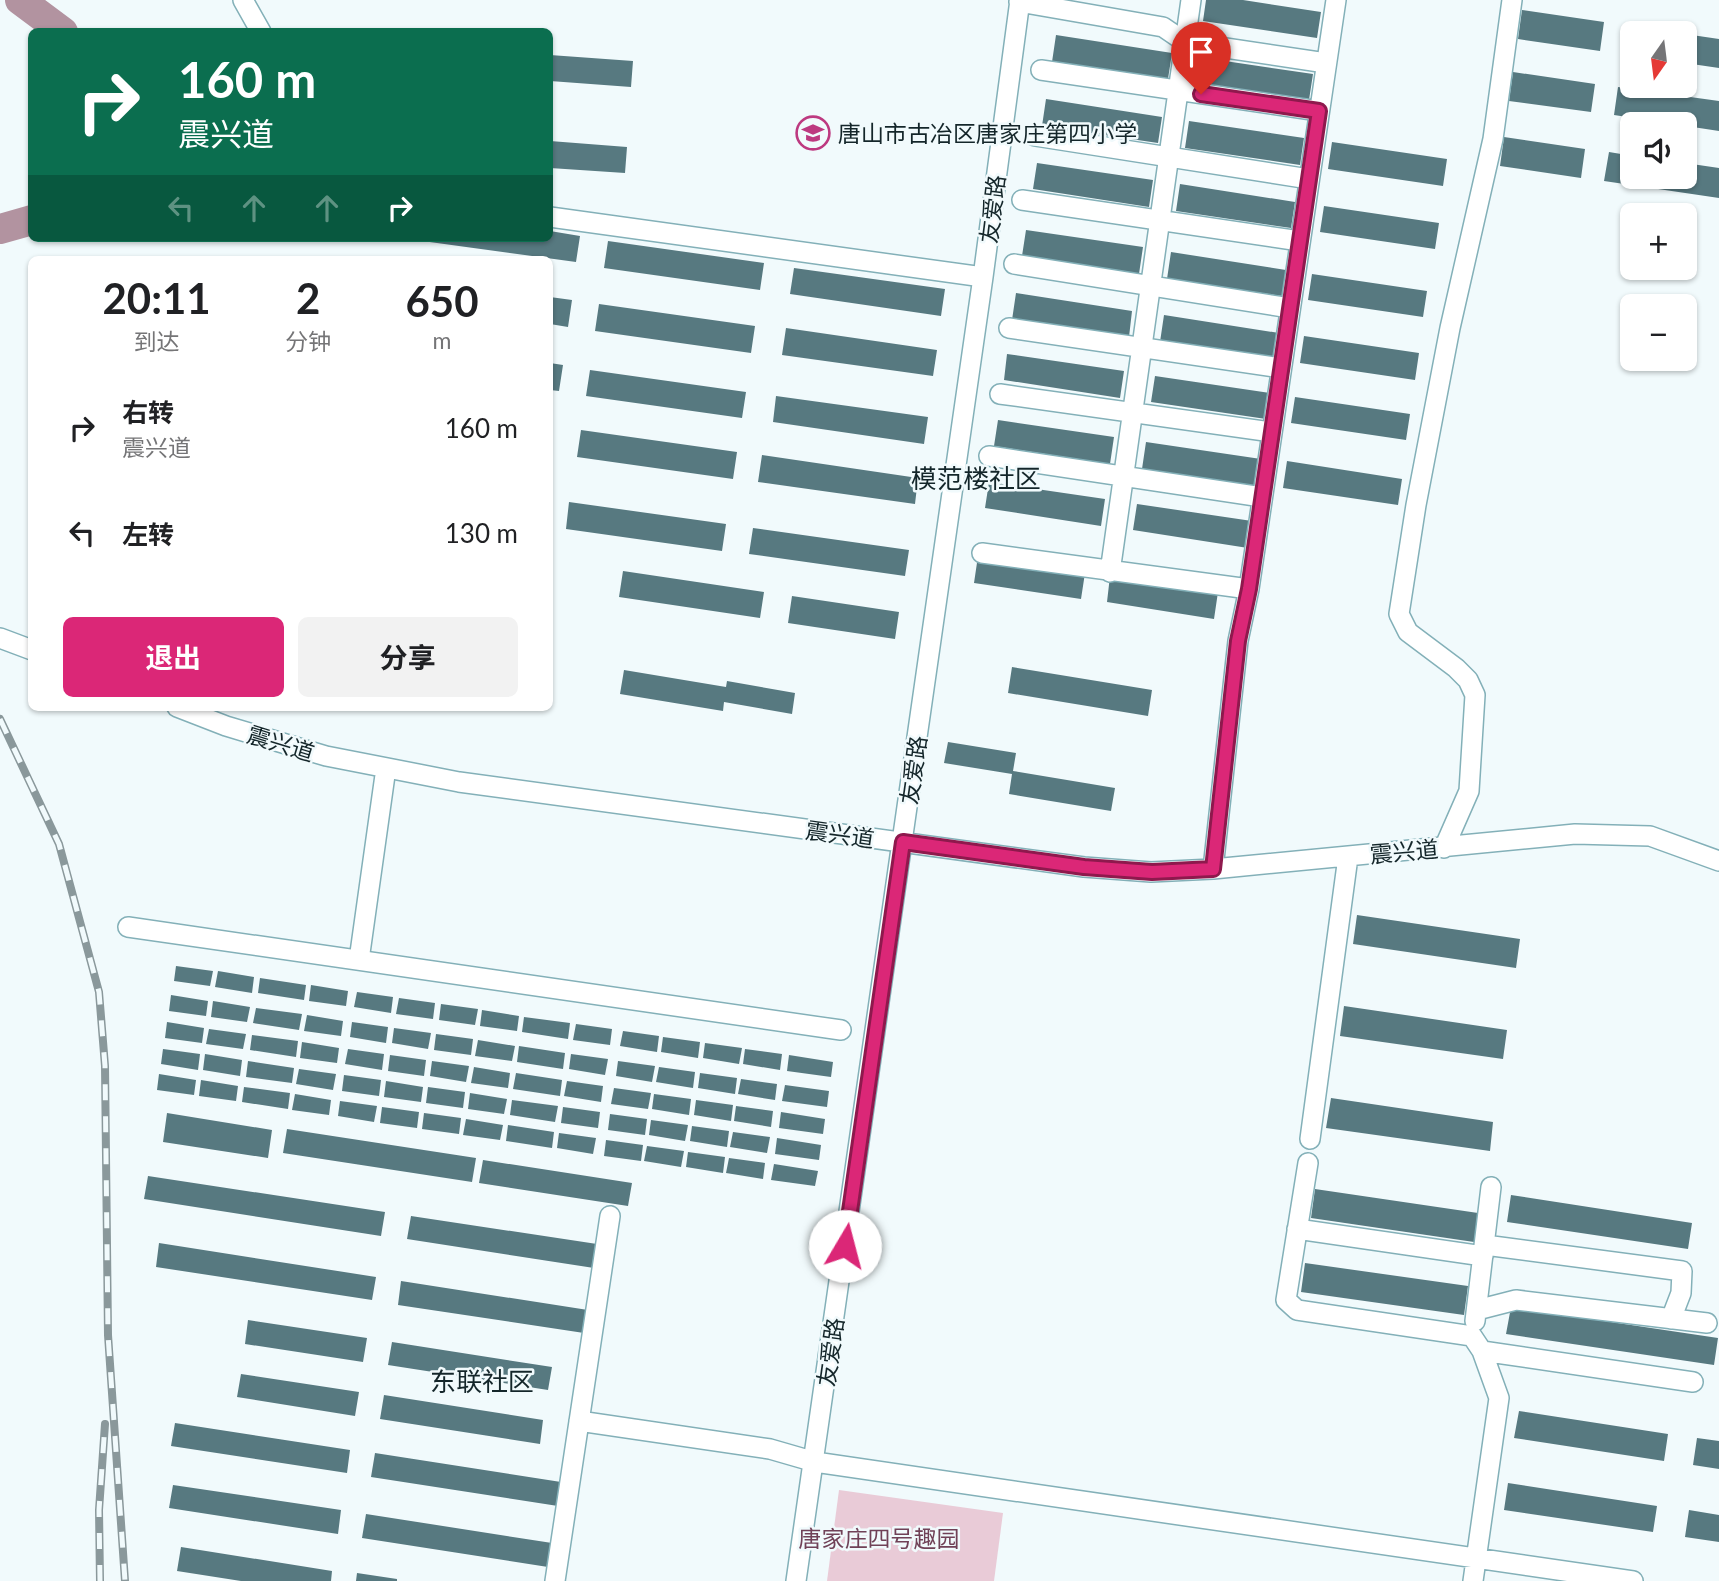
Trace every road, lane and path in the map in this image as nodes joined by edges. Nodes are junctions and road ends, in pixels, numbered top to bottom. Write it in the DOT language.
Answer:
graph roads {
  1 [pos="243,0"];
  2 [pos="1191,0"];
  3 [pos="1336,0"];
  4 [pos="1512,0"];
  5 [pos="1019,1"];
  6 [pos="259,28"];
  7 [pos="1185,42"];
  8 [pos="1326,63"];
  9 [pos="1041,70"];
  10 [pos="1178,90"];
  11 [pos="1319,111"];
  12 [pos="1035,136"];
  13 [pos="1168,157"];
  14 [pos="1309,179"];
  15 [pos="1022,200"];
  16 [pos="553,217"];
  17 [pos="1160,220"];
  18 [pos="1300,241"];
  19 [pos="1014,264"];
  20 [pos="983,277"];
  21 [pos="1150,286"];
  22 [pos="1290,308"];
  23 [pos="1009,328"];
  24 [pos="1142,347"];
  25 [pos="1281,368"];
  26 [pos="1000,394"];
  27 [pos="1132,413"];
  28 [pos="1272,432"];
  29 [pos="989,456"];
  30 [pos="1124,476"];
  31 [pos="1262,497"];
  32 [pos="982,553"];
  33 [pos="1110,572"];
  34 [pos="1249,589"];
  35 [pos="0,638"];
  36 [pos="28,648"];
  37 [pos="187,711"];
  38 [pos="386,768"];
  39 [pos="903,842"];
  40 [pos="1444,848"];
  41 [pos="1348,857"];
  42 [pos="1719,861"];
  43 [pos="1213,869"];
  44 [pos="128,927"];
  45 [pos="359,960"];
  46 [pos="841,1030"];
  47 [pos="1310,1139"];
  48 [pos="1307,1163"];
  49 [pos="1492,1186"];
  50 [pos="610,1216"];
  51 [pos="1297,1229"];
  52 [pos="1484,1251"];
  53 [pos="1477,1310"];
  54 [pos="1671,1319"];
  55 [pos="1707,1323"];
  56 [pos="1477,1344"];
  57 [pos="1693,1382"];
  58 [pos="579,1421"];
  59 [pos="814,1462"];
  60 [pos="1477,1558"];
  61 [pos="555,1581"];
  62 [pos="796,1581"];
  63 [pos="1474,1581"];
  64 [pos="1633,1581"];
  1 -- 6 [label="street"];
  2 -- 7 [label="street"];
  3 -- 8 [label="street"];
  4 -- 40 [label="street"];
  5 -- 7 [label="street"];
  5 -- 20 [label="street, 友爱路"];
  7 -- 8 [label="street"];
  7 -- 10 [label="street"];
  8 -- 11 [label="street"];
  9 -- 10 [label="street"];
  10 -- 11 [label="street"];
  10 -- 13 [label="street"];
  11 -- 14 [label="street"];
  12 -- 13 [label="street"];
  13 -- 14 [label="street"];
  13 -- 17 [label="street"];
  14 -- 18 [label="street"];
  15 -- 17 [label="street"];
  16 -- 20 [label="street"];
  17 -- 18 [label="street"];
  17 -- 21 [label="street"];
  18 -- 22 [label="street"];
  19 -- 21 [label="street"];
  20 -- 39 [label="street, 友爱路"];
  21 -- 22 [label="street"];
  21 -- 24 [label="street"];
  22 -- 25 [label="street"];
  23 -- 24 [label="street"];
  24 -- 25 [label="street"];
  24 -- 27 [label="street"];
  25 -- 28 [label="street"];
  26 -- 27 [label="street"];
  27 -- 28 [label="street"];
  27 -- 30 [label="street"];
  28 -- 31 [label="street"];
  29 -- 30 [label="street"];
  30 -- 31 [label="street"];
  30 -- 33 [label="street"];
  31 -- 34 [label="street"];
  32 -- 33 [label="street"];
  33 -- 34 [label="street"];
  34 -- 43 [label="street"];
  35 -- 36 [label="street"];
  37 -- 38 [label="street, 震兴道"];
  38 -- 39 [label="street, 震兴道"];
  38 -- 45 [label="street"];
  39 -- 43 [label="street, 震兴道"];
  39 -- 59 [label="street, 友爱路"];
  40 -- 41 [label="street, 震兴道"];
  40 -- 42 [label="street, 震兴道"];
  41 -- 43 [label="street, 震兴道"];
  41 -- 47 [label="street"];
  44 -- 45 [label="street"];
  45 -- 46 [label="street"];
  48 -- 51 [label="street"];
  49 -- 52 [label="street"];
  50 -- 58 [label="street"];
  51 -- 52 [label="street"];
  51 -- 56 [label="street"];
  52 -- 53 [label="street"];
  52 -- 54 [label="street"];
  53 -- 54 [label="street"];
  53 -- 56 [label="street"];
  54 -- 55 [label="street"];
  56 -- 57 [label="street"];
  56 -- 60 [label="street"];
  58 -- 59 [label="street"];
  58 -- 61 [label="street"];
  59 -- 60 [label="street"];
  59 -- 62 [label="street, 友爱路"];
  60 -- 63 [label="street"];
  60 -- 64 [label="street"];
}
